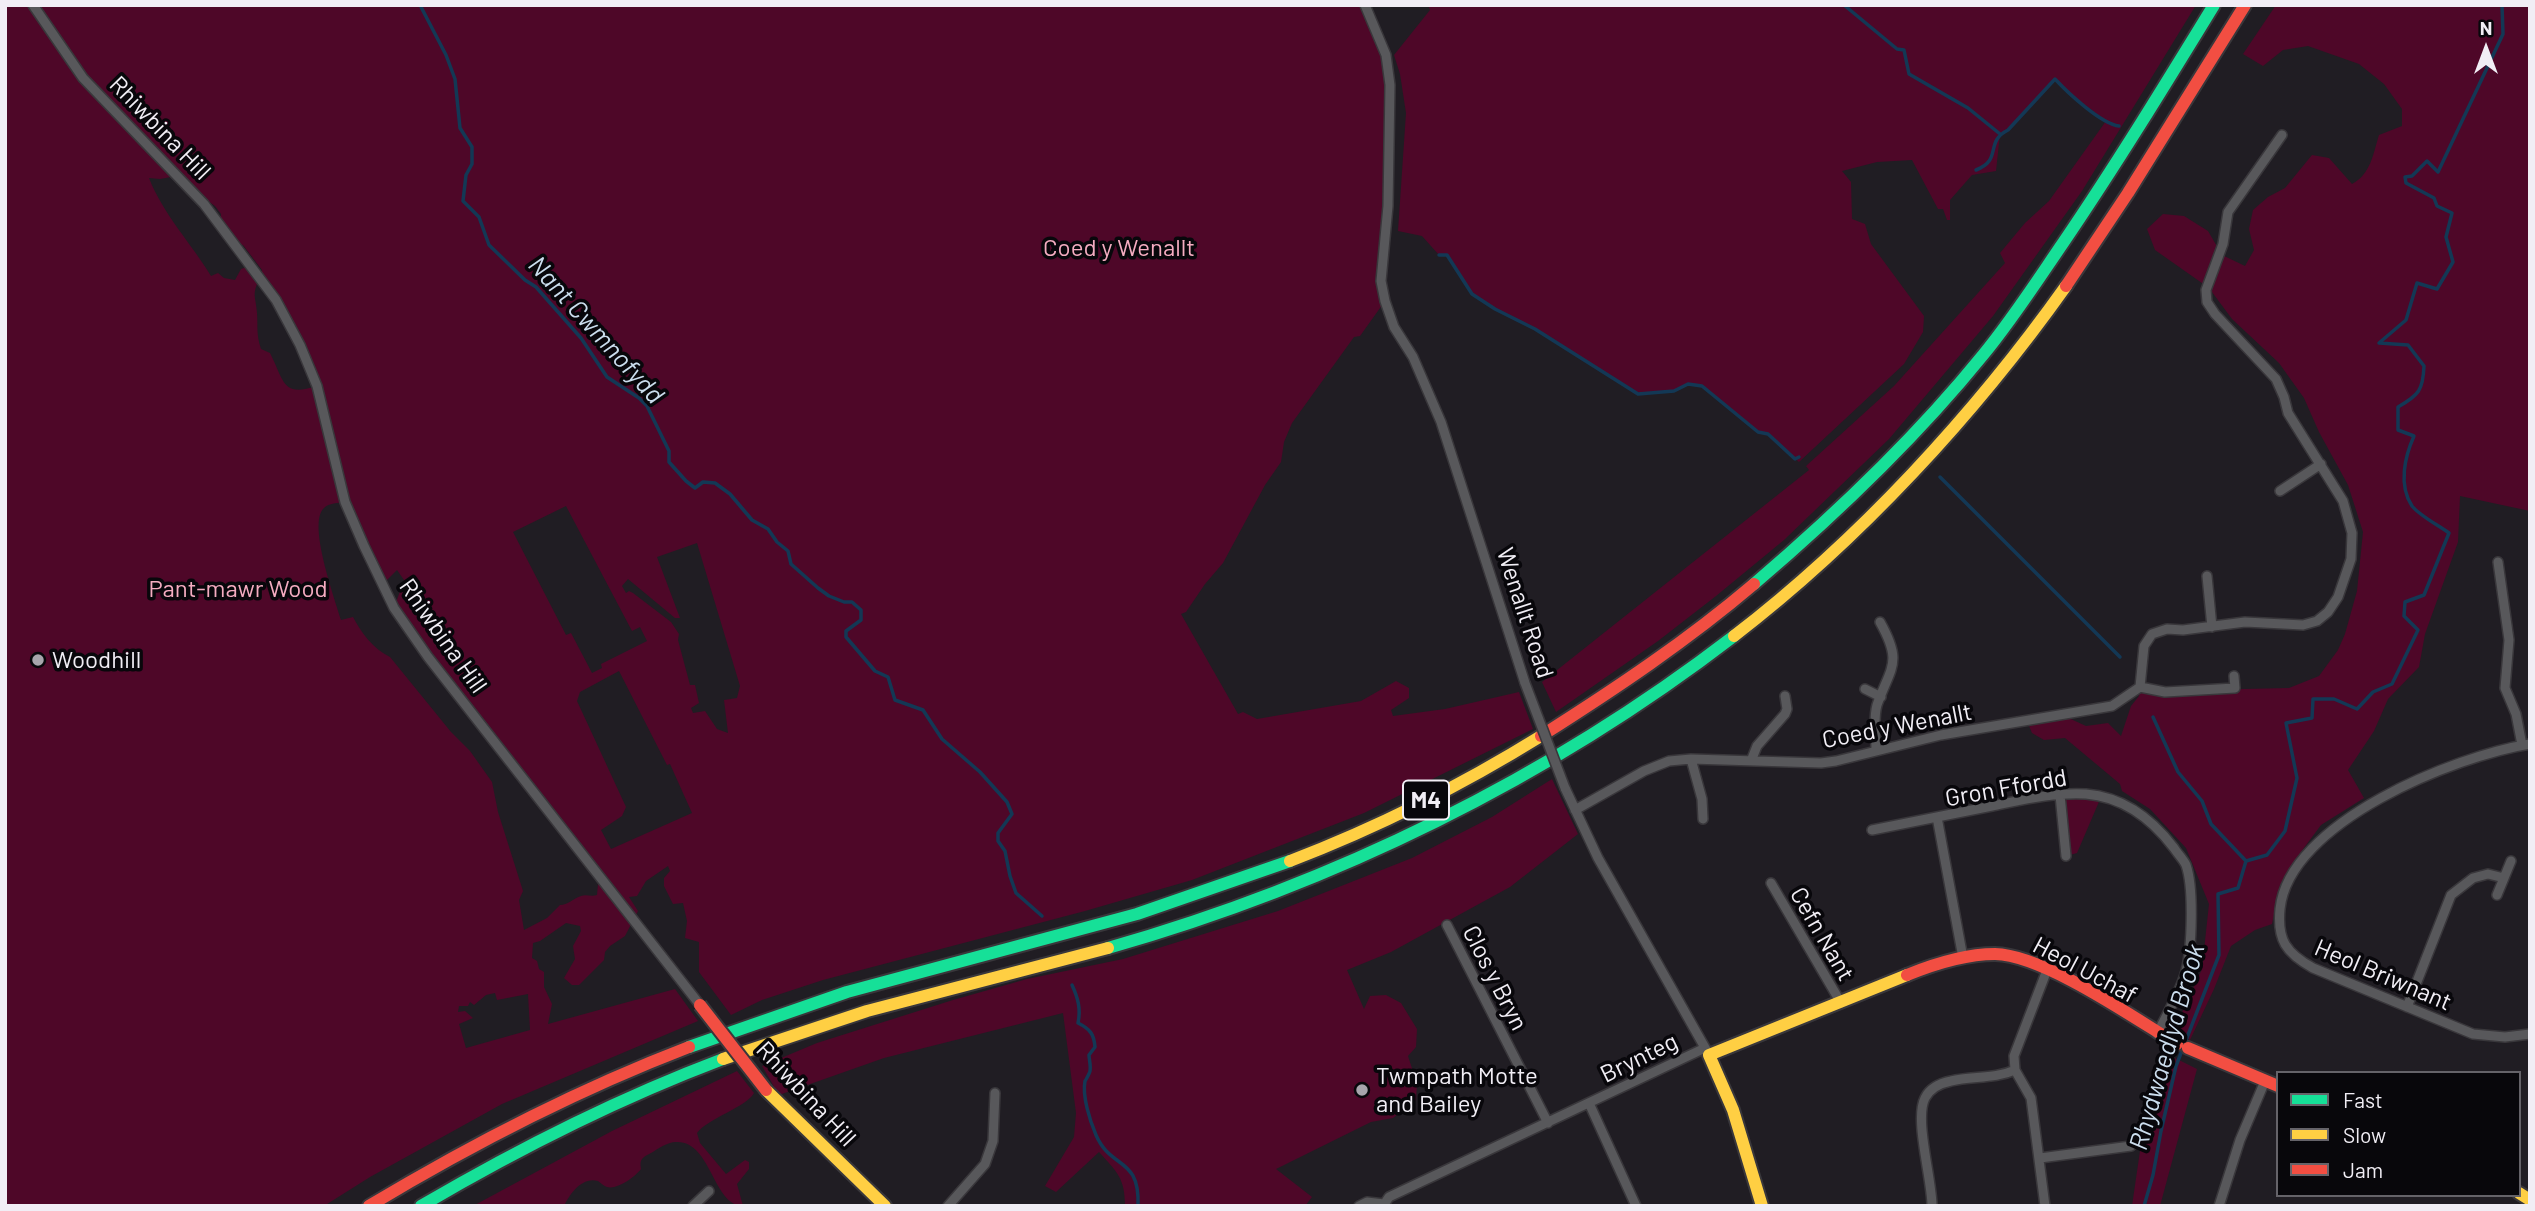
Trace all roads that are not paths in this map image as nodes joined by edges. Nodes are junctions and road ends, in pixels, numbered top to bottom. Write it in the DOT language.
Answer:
graph roads {
  1 [pos="33,5"];
  2 [pos="1365,5"];
  3 [pos="2214,5"];
  4 [pos="2245,5"];
  5 [pos="2282,135"];
  6 [pos="2321,464"];
  7 [pos="2280,491"];
  8 [pos="2498,562"];
  9 [pos="2207,576"];
  10 [pos="1881,622"];
  11 [pos="2212,627"];
  12 [pos="2234,676"];
  13 [pos="2140,687"];
  14 [pos="1865,690"];
  15 [pos="1785,696"];
  16 [pos="1881,697"];
  17 [pos="2526,744"];
  18 [pos="1876,750"];
  19 [pos="1691,759"];
  20 [pos="1751,761"];
  21 [pos="2060,795"];
  22 [pos="1574,810"];
  23 [pos="1937,817"];
  24 [pos="1703,819"];
  25 [pos="1872,830"];
  26 [pos="2066,856"];
  27 [pos="2511,861"];
  28 [pos="2504,878"];
  29 [pos="1771,883"];
  30 [pos="2497,895"];
  31 [pos="1447,925"];
  32 [pos="1963,958"];
  33 [pos="2047,970"];
  34 [pos="1841,1003"];
  35 [pos="700,1005"];
  36 [pos="2407,1007"];
  37 [pos="2157,1034"];
  38 [pos="2530,1034"];
  39 [pos="1707,1051"];
  40 [pos="2015,1070"];
  41 [pos="2271,1083"];
  42 [pos="995,1093"];
  43 [pos="1589,1103"];
  44 [pos="1548,1123"];
  45 [pos="2131,1146"];
  46 [pos="2040,1158"];
  47 [pos="709,1191"];
  48 [pos="1383,1205"];
  49 [pos="369,1206"];
  50 [pos="421,1206"];
  51 [pos="693,1206"];
  52 [pos="885,1206"];
  53 [pos="948,1206"];
  54 [pos="1359,1206"];
  55 [pos="1636,1206"];
  56 [pos="1762,1206"];
  57 [pos="1932,1206"];
  58 [pos="2045,1206"];
  59 [pos="2219,1206"];
  1 -- 35 [label="street, Rhiwbina Hill"];
  2 -- 22 [label="street, Wenallt Road, bridge"];
  3 -- 49 [label="main road, M4"];
  4 -- 50 [label="main road, M4"];
  5 -- 6 [label="street"];
  6 -- 7 [label="street"];
  6 -- 11 [label="street"];
  8 -- 17 [label="street"];
  9 -- 11 [label="street"];
  10 -- 16 [label="street"];
  11 -- 13 [label="street"];
  12 -- 13 [label="street"];
  13 -- 18 [label="street, Coed y Wenallt"];
  14 -- 16 [label="street"];
  15 -- 20 [label="street"];
  16 -- 18 [label="street"];
  17 -- 36 [label="street, Heol Briwnant"];
  18 -- 20 [label="street, Coed y Wenallt"];
  19 -- 20 [label="street, Coed y Wenallt"];
  19 -- 22 [label="street, Coed y Wenallt"];
  19 -- 24 [label="street"];
  21 -- 23 [label="street, Gron Ffordd"];
  21 -- 26 [label="street"];
  21 -- 37 [label="street, Gron Ffordd"];
  22 -- 39 [label="street, Wenallt Road"];
  23 -- 25 [label="street"];
  23 -- 32 [label="street, Gron Ffordd"];
  27 -- 28 [label="street"];
  28 -- 30 [label="street"];
  28 -- 36 [label="street"];
  29 -- 34 [label="street, Cefn Nant"];
  31 -- 44 [label="street, Clos y Bryn"];
  32 -- 33 [label="main road, Heol Uchaf"];
  32 -- 34 [label="main road, Heol Uchaf"];
  33 -- 37 [label="main road, Heol Uchaf"];
  33 -- 40 [label="street"];
  34 -- 39 [label="main road, Heol Uchaf"];
  35 -- 52 [label="main road, Rhiwbina Hill, bridge"];
  36 -- 38 [label="street, Heol Briwnant"];
  37 -- 41 [label="main road, Heol Uchaf"];
  39 -- 43 [label="street, Brynteg"];
  39 -- 56 [label="main road, Wenallt Road"];
  40 -- 46 [label="street"];
  40 -- 57 [label="street"];
  41 -- 59 [label="street"];
  42 -- 53 [label="street"];
  43 -- 44 [label="street, Brynteg"];
  43 -- 55 [label="street, Brynteg"];
  44 -- 48 [label="street, Brynteg"];
  45 -- 46 [label="street"];
  46 -- 58 [label="street"];
  47 -- 51 [label="street"];
  48 -- 54 [label="street, Brynteg"];
}
